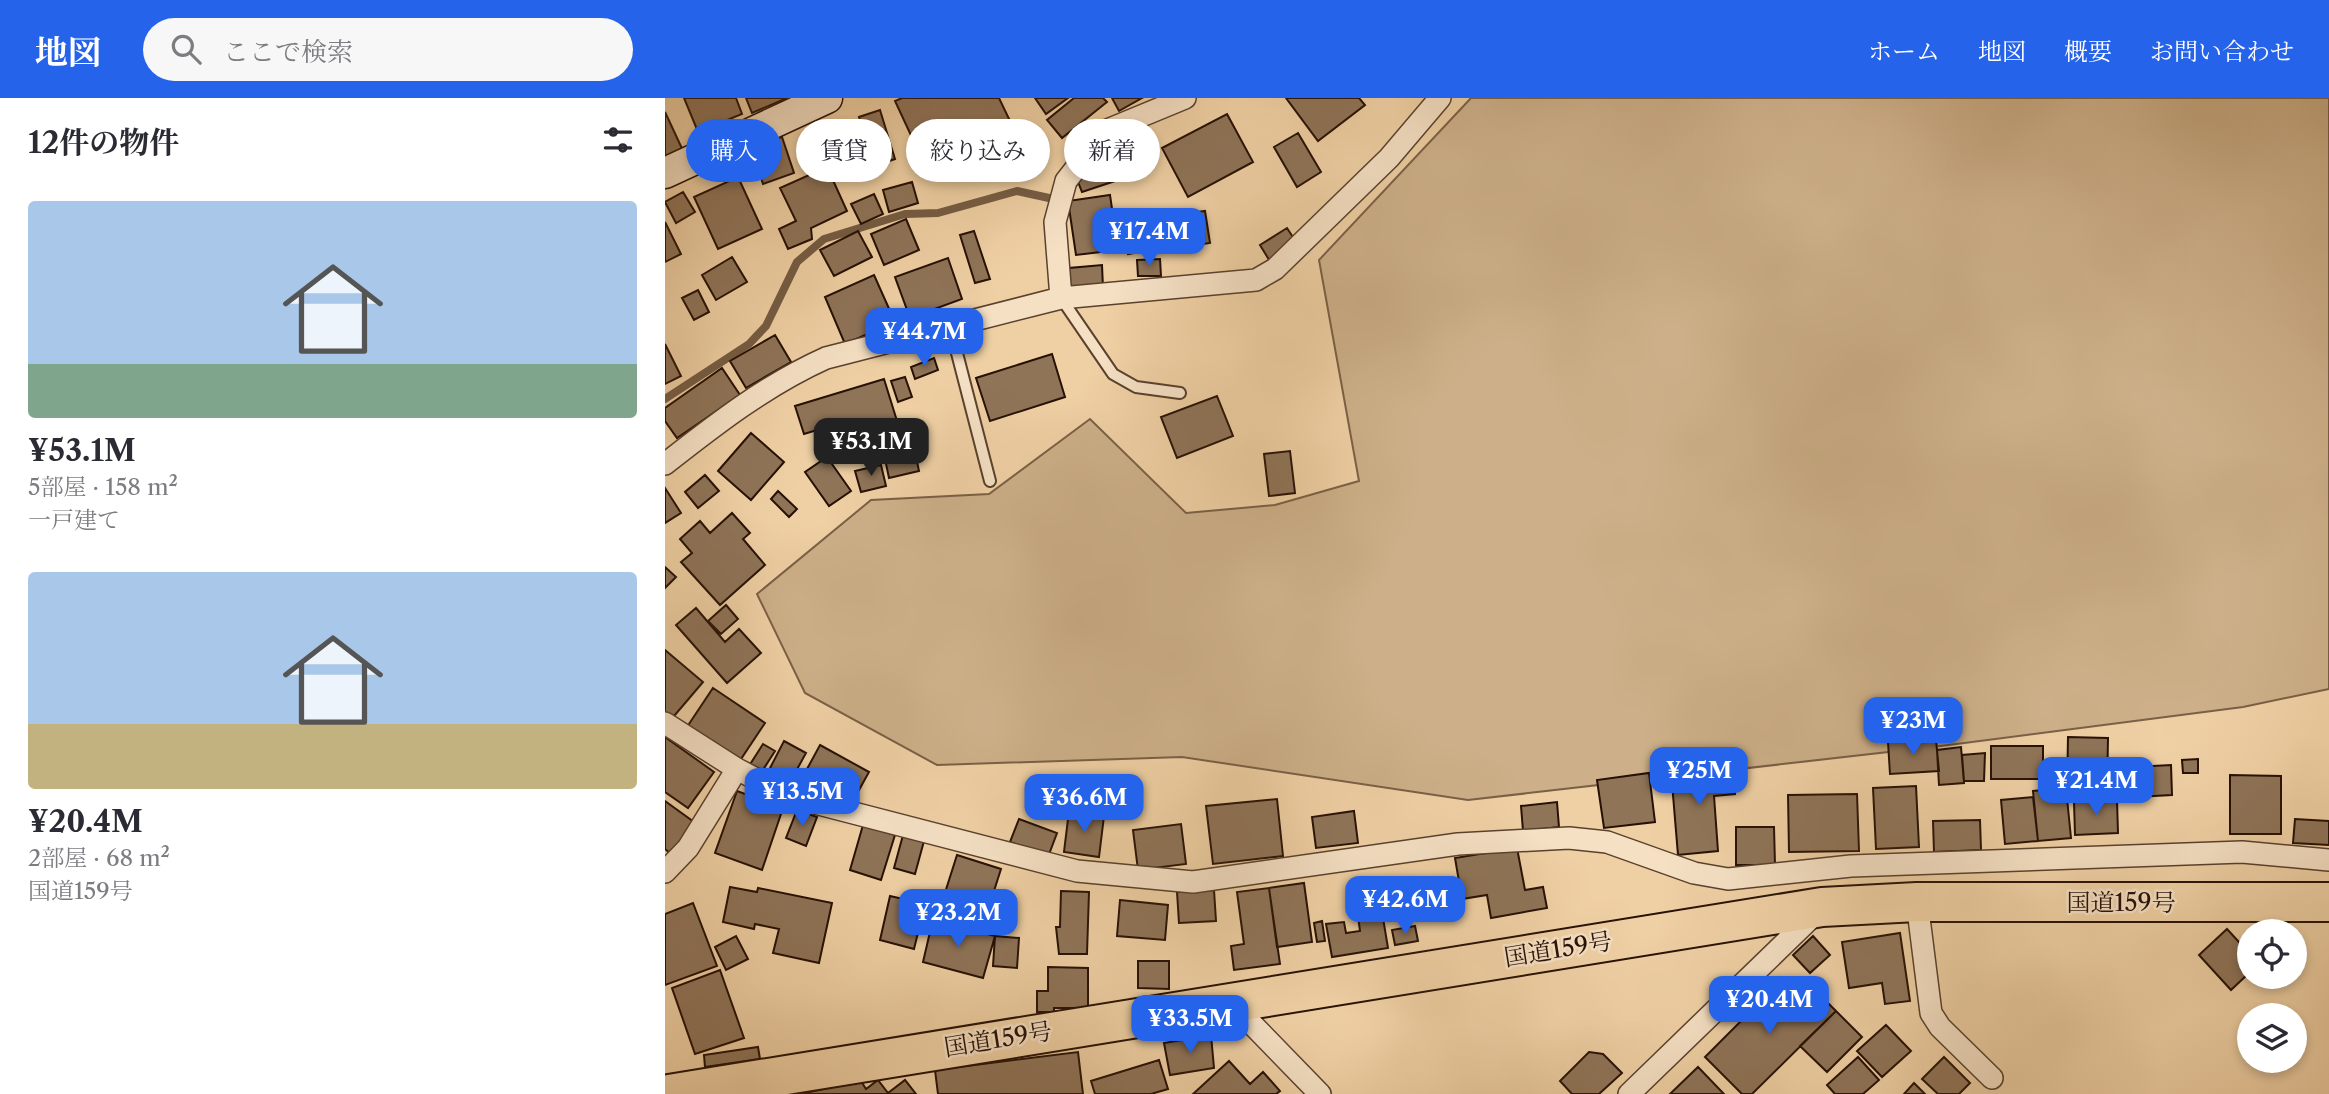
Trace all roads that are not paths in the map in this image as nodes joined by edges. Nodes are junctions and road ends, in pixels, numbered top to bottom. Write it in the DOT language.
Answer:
graph roads {
  1 [pos="827,98"];
  2 [pos="1185,98"];
  3 [pos="1440,98"];
  4 [pos="665,173"];
  5 [pos="1061,298"];
  6 [pos="950,326"];
  7 [pos="1180,393"];
  8 [pos="665,464"];
  9 [pos="990,481"];
  10 [pos="665,723"];
  11 [pos="737,769"];
  12 [pos="2329,860"];
  13 [pos="665,872"];
  14 [pos="1917,902"];
  15 [pos="2329,902"];
  16 [pos="1822,907"];
  17 [pos="1243,999"];
  18 [pos="1992,1078"];
  19 [pos="669,1094"];
  20 [pos="1320,1094"];
  21 [pos="1629,1094"];
  1 -- 4 [label="main road"];
  2 -- 5 [label="street"];
  3 -- 5 [label="street"];
  5 -- 6 [label="street"];
  5 -- 7 [label="lane"];
  6 -- 8 [label="street"];
  6 -- 9 [label="lane"];
  10 -- 11 [label="street"];
  11 -- 12 [label="street"];
  11 -- 13 [label="street"];
  14 -- 15 [label="highway, 国道159号"];
  14 -- 16 [label="highway, 国道159号"];
  14 -- 18 [label="street"];
  16 -- 17 [label="highway, 国道159号"];
  16 -- 21 [label="street"];
  17 -- 19 [label="highway, 国道159号"];
  17 -- 20 [label="street"];
}
